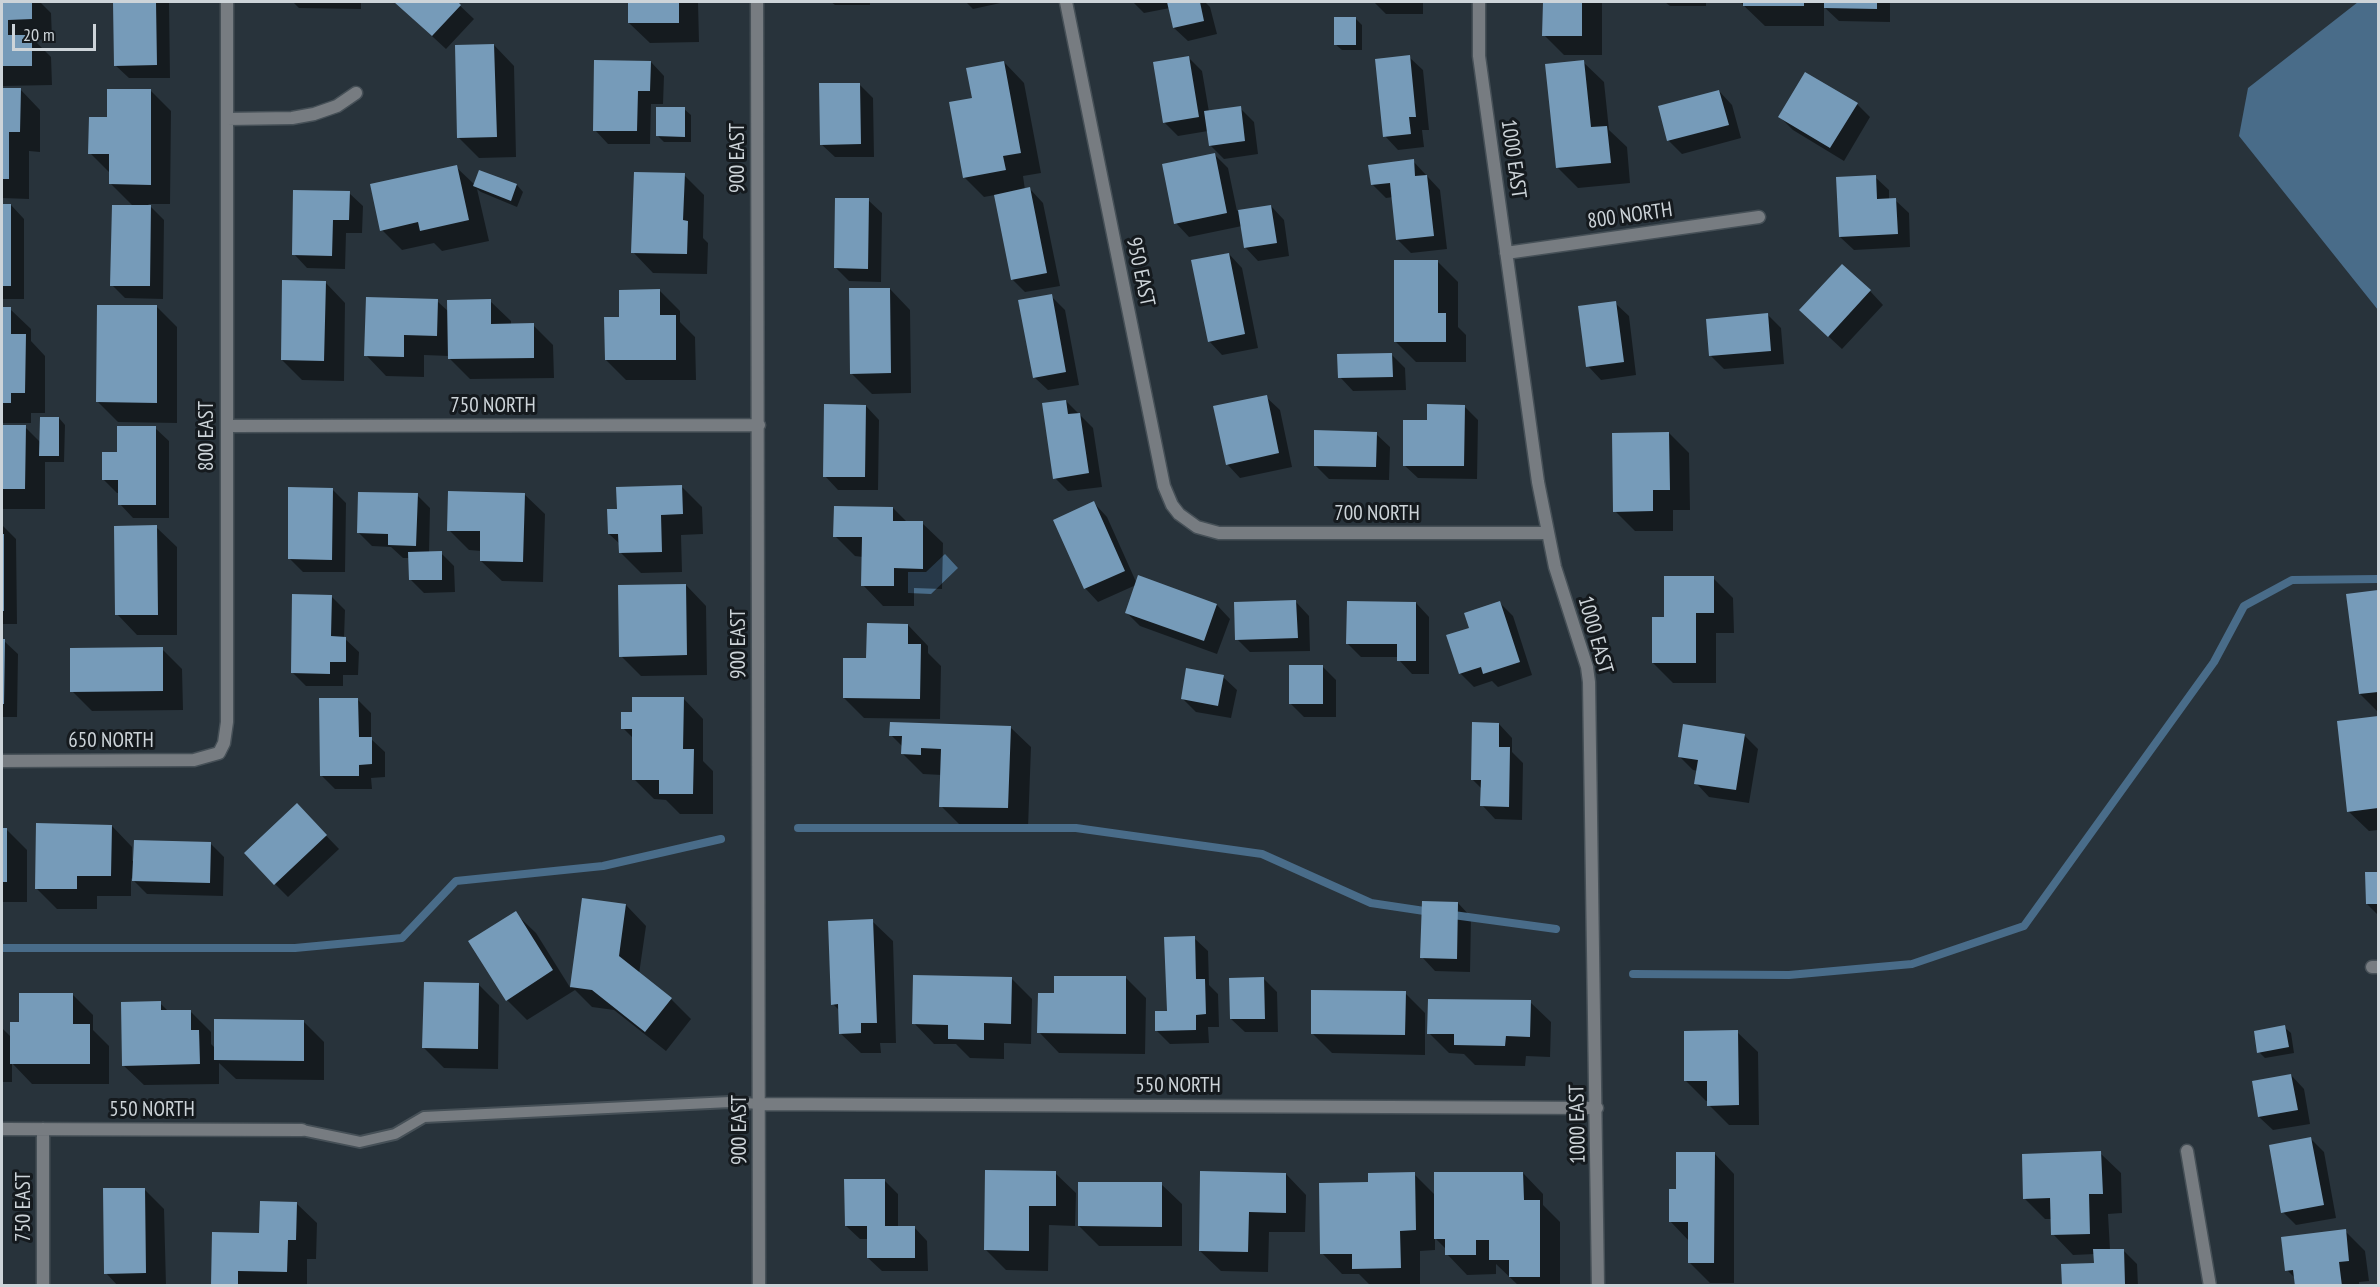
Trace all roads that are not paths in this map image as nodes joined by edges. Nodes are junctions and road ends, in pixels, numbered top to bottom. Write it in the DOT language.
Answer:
graph roads {
  1 [pos="227,2"];
  2 [pos="758,2"];
  3 [pos="1066,2"];
  4 [pos="1479,2"];
  5 [pos="356,93"];
  6 [pos="227,118"];
  7 [pos="1759,217"];
  8 [pos="1506,253"];
  9 [pos="759,425"];
  10 [pos="227,426"];
  11 [pos="1207,531"];
  12 [pos="1546,533"];
  13 [pos="219,753"];
  14 [pos="2,760"];
  15 [pos="759,1104"];
  16 [pos="1597,1108"];
  17 [pos="2,1129"];
  18 [pos="43,1129"];
  19 [pos="302,1130"];
  20 [pos="2187,1151"];
  21 [pos="43,1286"];
  22 [pos="759,1286"];
  23 [pos="1598,1286"];
  24 [pos="2210,1286"];
  1 -- 6 [label="street, 800 EAST"];
  2 -- 9 [label="street, 900 EAST"];
  3 -- 11 [label="street, 950 EAST"];
  4 -- 8 [label="street, 1000 EAST"];
  5 -- 6 [label="street"];
  6 -- 10 [label="street, 800 EAST"];
  7 -- 8 [label="street, 800 NORTH"];
  8 -- 12 [label="street, 1000 EAST"];
  9 -- 10 [label="street, 750 NORTH"];
  9 -- 15 [label="street, 900 EAST"];
  10 -- 13 [label="street, 800 EAST"];
  11 -- 12 [label="street, 700 NORTH"];
  12 -- 16 [label="street, 1000 EAST"];
  13 -- 14 [label="street, 650 NORTH"];
  15 -- 16 [label="street, 550 NORTH"];
  15 -- 19 [label="lane"];
  15 -- 22 [label="street, 900 EAST"];
  16 -- 23 [label="street, 1000 EAST"];
  17 -- 18 [label="street, 550 NORTH"];
  18 -- 19 [label="street, 550 NORTH"];
  18 -- 21 [label="street, 750 EAST"];
  20 -- 24 [label="street"];
}
